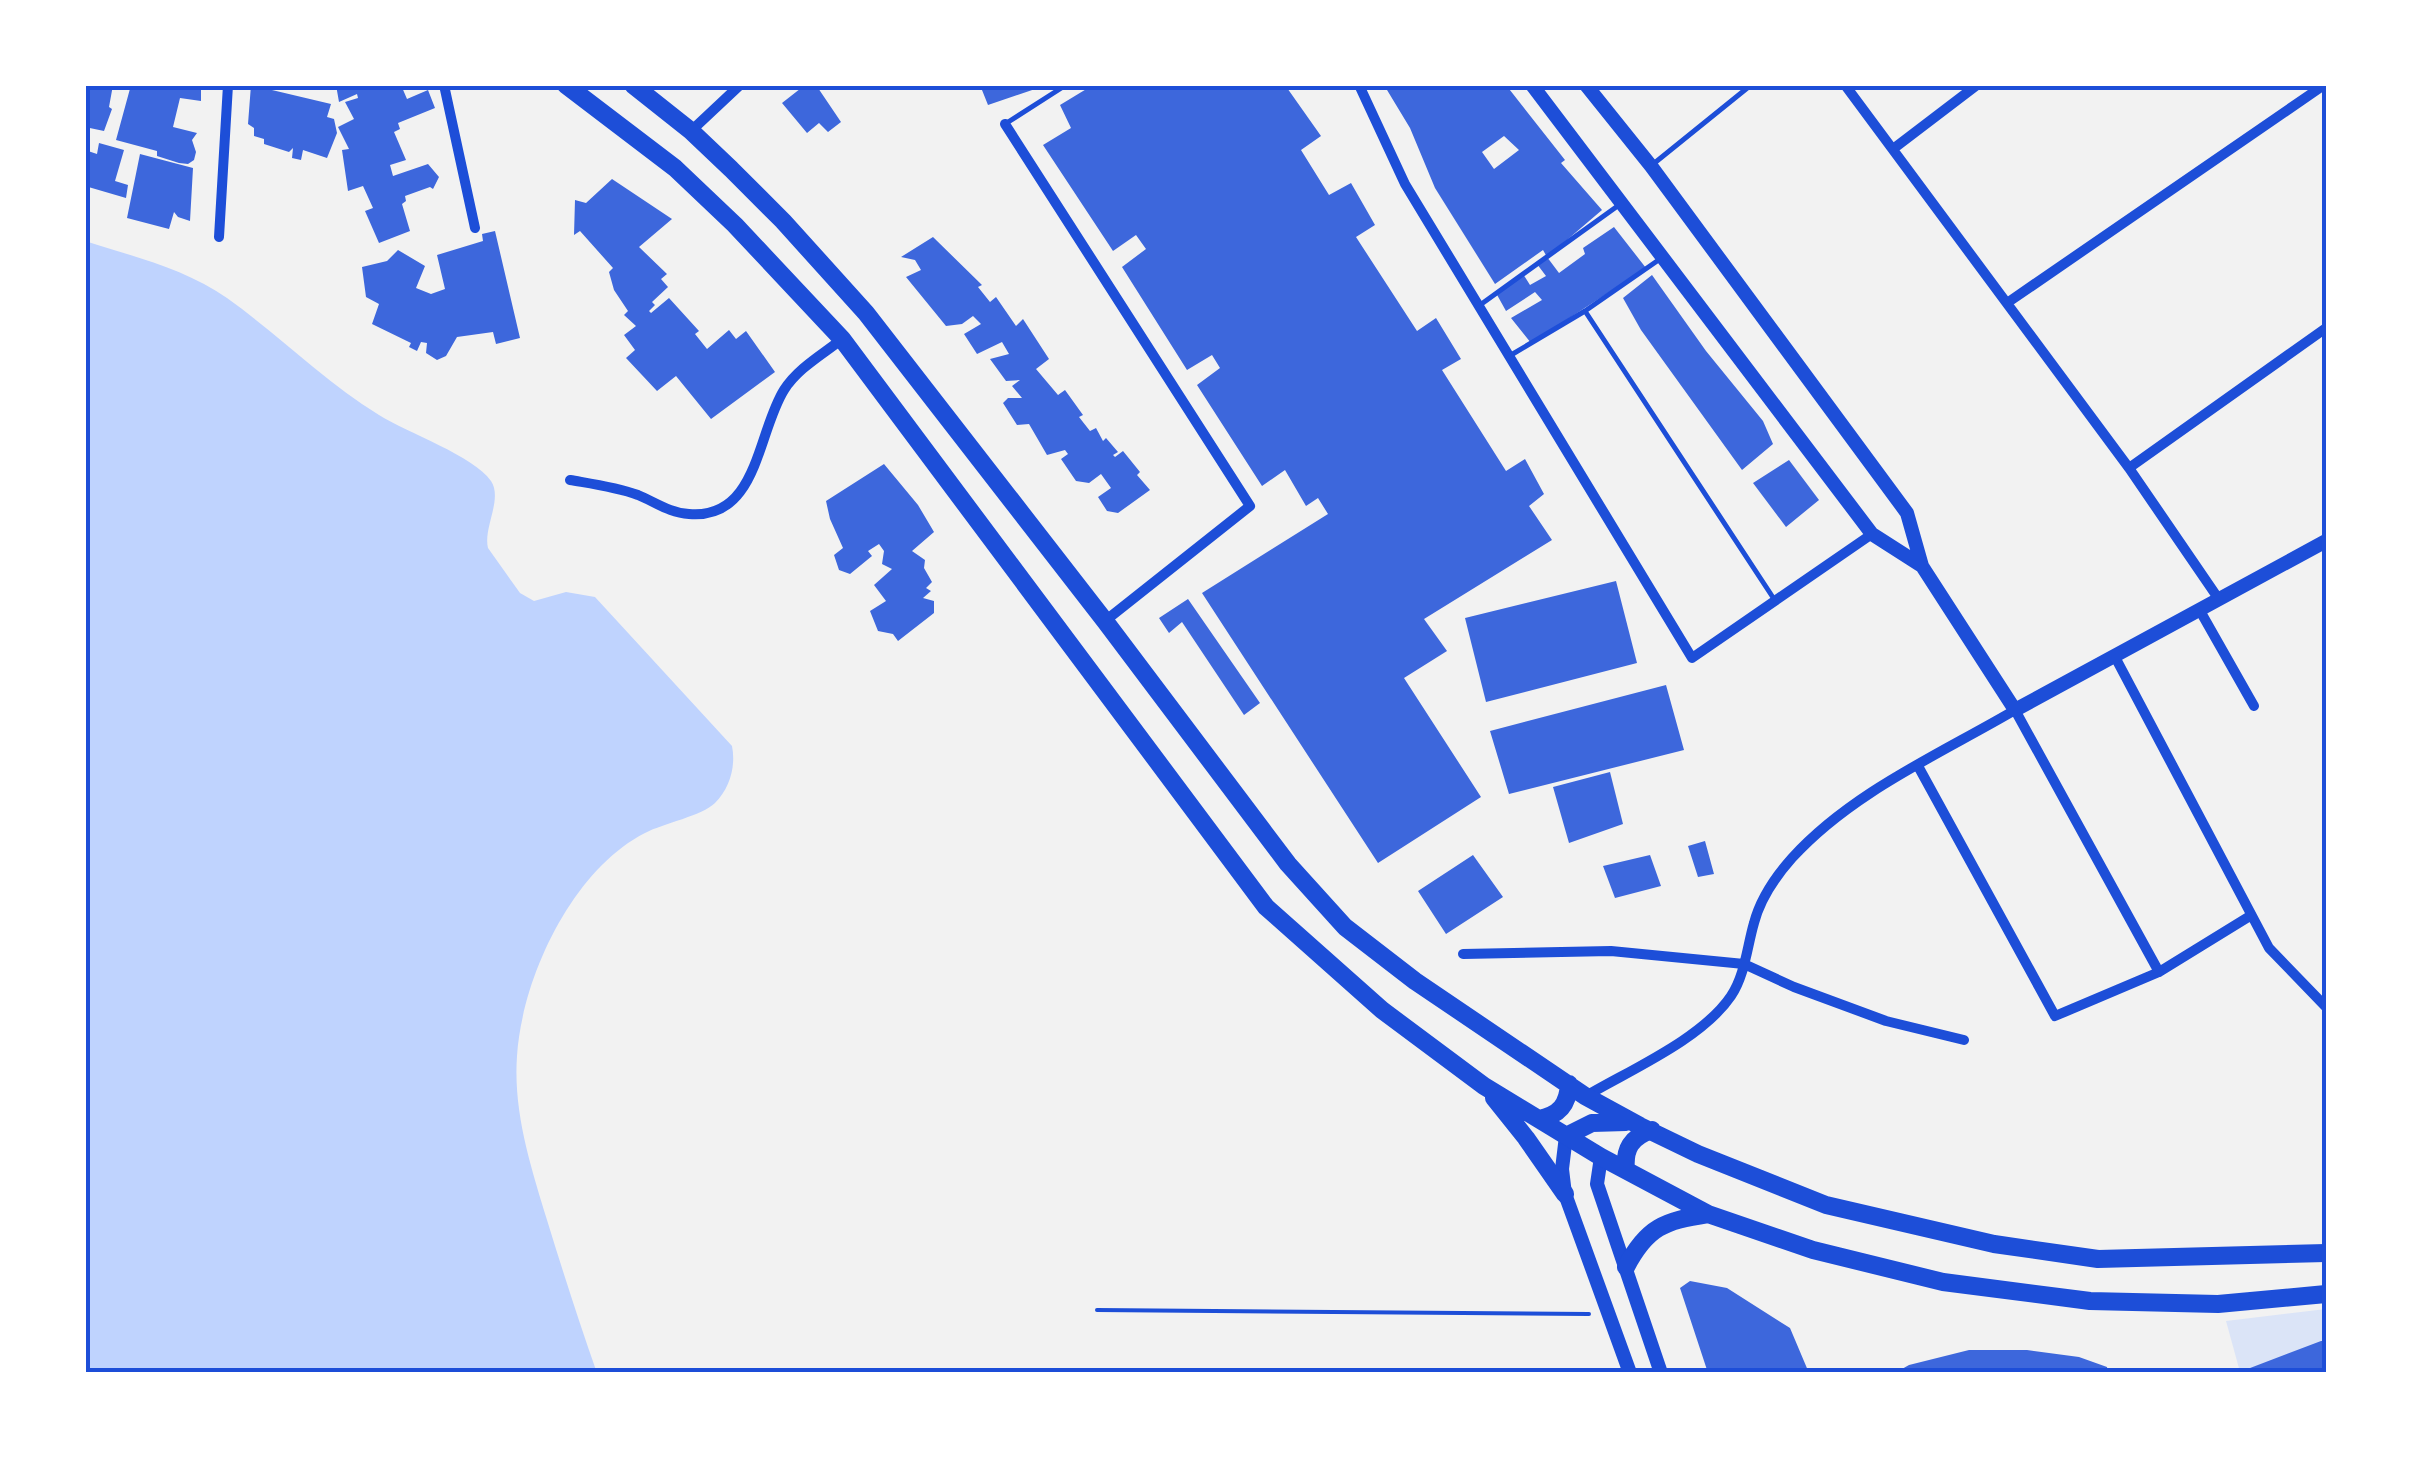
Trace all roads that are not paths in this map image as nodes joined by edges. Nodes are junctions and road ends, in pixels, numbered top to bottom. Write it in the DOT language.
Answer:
graph roads {
  1 [pos="228,85"];
  2 [pos="444,85"];
  3 [pos="566,85"];
  4 [pos="633,85"];
  5 [pos="740,85"];
  6 [pos="1066,85"];
  7 [pos="1359,85"];
  8 [pos="1532,85"];
  9 [pos="1586,85"];
  10 [pos="1751,85"];
  11 [pos="1845,85"];
  12 [pos="1977,85"];
  13 [pos="2324,85"];
  14 [pos="1005,124"];
  15 [pos="691,131"];
  16 [pos="1893,149"];
  17 [pos="1651,166"];
  18 [pos="1622,204"];
  19 [pos="475,228"];
  20 [pos="219,237"];
  21 [pos="1662,257"];
  22 [pos="1480,304"];
  23 [pos="2007,304"];
  24 [pos="1585,310"];
  25 [pos="2326,328"];
  26 [pos="842,340"];
  27 [pos="1511,355"];
  28 [pos="2129,468"];
  29 [pos="570,480"];
  30 [pos="1872,534"];
  31 [pos="2326,540"];
  32 [pos="1922,566"];
  33 [pos="2218,598"];
  34 [pos="1776,602"];
  35 [pos="2198,608"];
  36 [pos="1106,620"];
  37 [pos="2114,655"];
  38 [pos="2254,706"];
  39 [pos="2015,710"];
  40 [pos="1918,766"];
  41 [pos="2250,916"];
  42 [pos="1463,954"];
  43 [pos="1744,964"];
  44 [pos="2159,972"];
  45 [pos="2326,1006"];
  46 [pos="1964,1040"];
  47 [pos="1568,1084"];
  48 [pos="1484,1086"];
  49 [pos="1585,1096"];
  50 [pos="1539,1119"];
  51 [pos="1600,1121"];
  52 [pos="1646,1128"];
  53 [pos="1566,1136"];
  54 [pos="1601,1157"];
  55 [pos="1626,1170"];
  56 [pos="1565,1194"];
  57 [pos="1708,1214"];
  58 [pos="2326,1253"];
  59 [pos="1626,1267"];
  60 [pos="2326,1294"];
  61 [pos="1630,1373"];
  62 [pos="1661,1373"];
  1 -- 20 [label="street"];
  2 -- 19 [label="street"];
  3 -- 26 [label="main road"];
  4 -- 15 [label="main road"];
  5 -- 15 [label="street"];
  6 -- 14 [label="lane"];
  7 -- 22 [label="street"];
  8 -- 18 [label="street"];
  9 -- 17 [label="street"];
  10 -- 17 [label="lane"];
  11 -- 16 [label="street"];
  12 -- 16 [label="street"];
  13 -- 23 [label="street"];
  14 -- 36 [label="street"];
  15 -- 36 [label="main road"];
  16 -- 23 [label="street"];
  17 -- 32 [label="street"];
  18 -- 21 [label="street"];
  18 -- 22 [label="lane"];
  21 -- 24 [label="lane"];
  21 -- 30 [label="street"];
  22 -- 27 [label="street"];
  23 -- 28 [label="street"];
  24 -- 27 [label="lane"];
  24 -- 34 [label="lane"];
  25 -- 28 [label="street"];
  26 -- 29 [label="street"];
  26 -- 48 [label="main road"];
  27 -- 34 [label="street"];
  28 -- 33 [label="street"];
  30 -- 32 [label="street"];
  30 -- 34 [label="street"];
  31 -- 33 [label="street"];
  32 -- 39 [label="street"];
  33 -- 35 [label="street"];
  35 -- 37 [label="street"];
  35 -- 38 [label="street"];
  36 -- 47 [label="main road"];
  37 -- 39 [label="street"];
  37 -- 41 [label="street"];
  39 -- 40 [label="street"];
  39 -- 44 [label="street"];
  40 -- 43 [label="street"];
  40 -- 44 [label="street"];
  41 -- 44 [label="street"];
  41 -- 45 [label="street"];
  42 -- 43 [label="street"];
  43 -- 46 [label="street"];
  43 -- 49 [label="street"];
  47 -- 49 [label="main road"];
  47 -- 50 [label="main road"];
  48 -- 50 [label="main road"];
  48 -- 56 [label="main road"];
  49 -- 51 [label="main road"];
  49 -- 52 [label="main road"];
  50 -- 53 [label="main road"];
  51 -- 52 [label="main road"];
  51 -- 53 [label="main road"];
  51 -- 54 [label="main road"];
  52 -- 55 [label="main road"];
  52 -- 58 [label="main road"];
  53 -- 54 [label="main road"];
  53 -- 56 [label="street"];
  54 -- 55 [label="main road"];
  54 -- 59 [label="street"];
  55 -- 57 [label="main road"];
  56 -- 61 [label="street"];
  57 -- 59 [label="main road"];
  57 -- 60 [label="main road"];
  59 -- 62 [label="street"];
}
